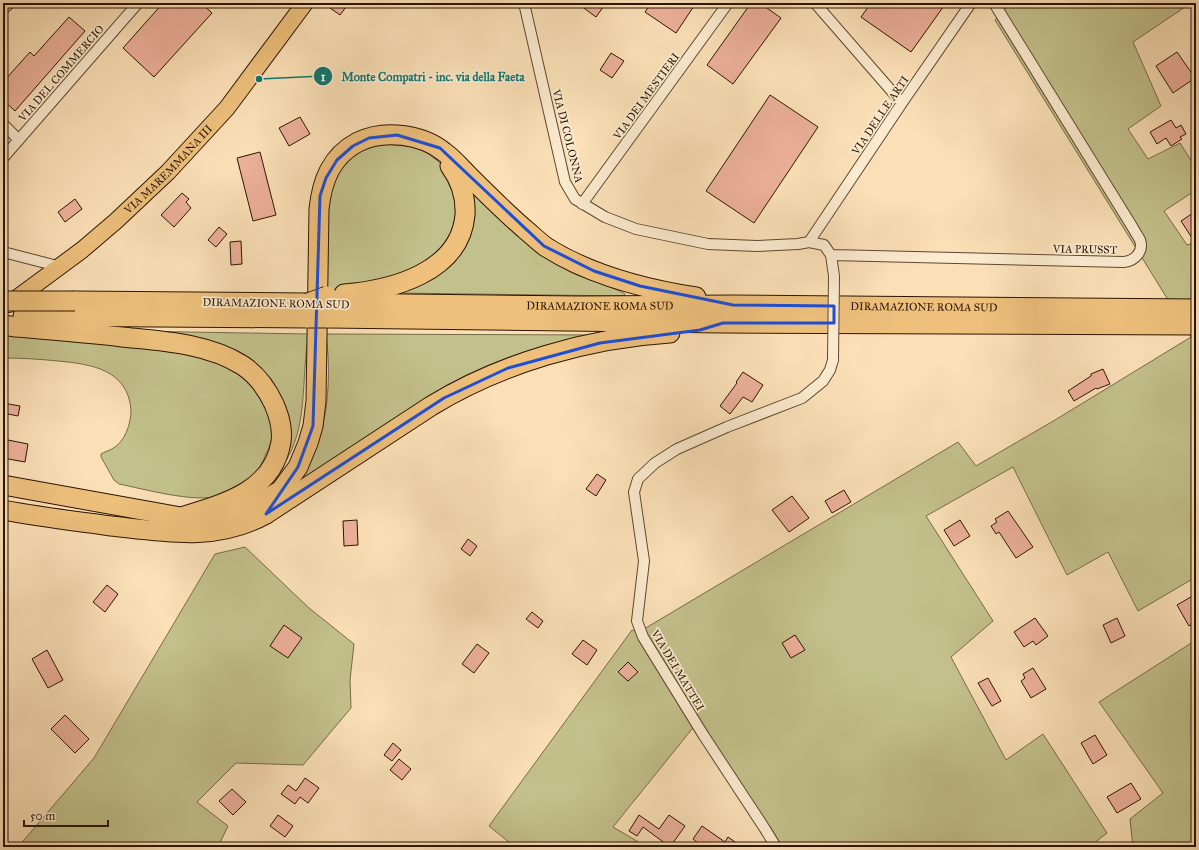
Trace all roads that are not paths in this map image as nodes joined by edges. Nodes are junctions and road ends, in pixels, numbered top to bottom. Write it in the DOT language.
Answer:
graph roads {
  1 [pos="138,3"];
  2 [pos="305,3"];
  3 [pos="524,3"];
  4 [pos="728,3"];
  5 [pos="815,3"];
  6 [pos="971,3"];
  7 [pos="994,3"];
  8 [pos="902,103"];
  9 [pos="3,124"];
  10 [pos="19,140"];
  11 [pos="432,145"];
  12 [pos="3,158"];
  13 [pos="582,204"];
  14 [pos="810,242"];
  15 [pos="3,252"];
  16 [pos="831,255"];
  17 [pos="61,267"];
  18 [pos="3,301"];
  19 [pos="733,305"];
  20 [pos="327,306"];
  21 [pos="3,308"];
  22 [pos="1196,309"];
  23 [pos="308,310"];
  24 [pos="3,316"];
  25 [pos="723,323"];
  26 [pos="3,325"];
  27 [pos="1196,325"];
  28 [pos="3,485"];
  29 [pos="281,490"];
  30 [pos="3,510"];
  31 [pos="266,514"];
  32 [pos="181,517"];
  33 [pos="776,847"];
  1 -- 10 [label="street, VIA DEL COMMERCIO"];
  2 -- 17 [label="main road, VIA MAREMMANA III"];
  3 -- 13 [label="street, VIA DI COLONNA"];
  4 -- 13 [label="street, VIA DEI MESTIERI"];
  5 -- 8 [label="street"];
  6 -- 8 [label="street, VIA DELLE ARTI"];
  7 -- 16 [label="street, VIA PRUSST"];
  8 -- 14 [label="street, VIA DELLE ARTI"];
  9 -- 10 [label="street"];
  10 -- 12 [label="street, VIA DEL COMMERCIO"];
  11 -- 19 [label="highway"];
  11 -- 20 [label="highway"];
  11 -- 29 [label="highway"];
  13 -- 14 [label="street, VIA DI COLONNA"];
  14 -- 16 [label="street"];
  15 -- 17 [label="street"];
  16 -- 33 [label="street, VIA DEI MATTEI, bridge"];
  17 -- 21 [label="main road, VIA MAREMMANA III"];
  18 -- 23 [label="highway, DIRAMAZIONE ROMA SUD, bridge"];
  19 -- 20 [label="highway, DIRAMAZIONE ROMA SUD"];
  19 -- 22 [label="highway, DIRAMAZIONE ROMA SUD"];
  20 -- 23 [label="highway, DIRAMAZIONE ROMA SUD, bridge"];
  20 -- 25 [label="highway, DIRAMAZIONE ROMA SUD"];
  23 -- 24 [label="highway, DIRAMAZIONE ROMA SUD"];
  25 -- 27 [label="highway, DIRAMAZIONE ROMA SUD"];
  25 -- 31 [label="highway"];
  26 -- 32 [label="highway"];
  28 -- 32 [label="highway"];
  29 -- 31 [label="highway"];
  29 -- 32 [label="highway"];
  30 -- 31 [label="highway"];
}
